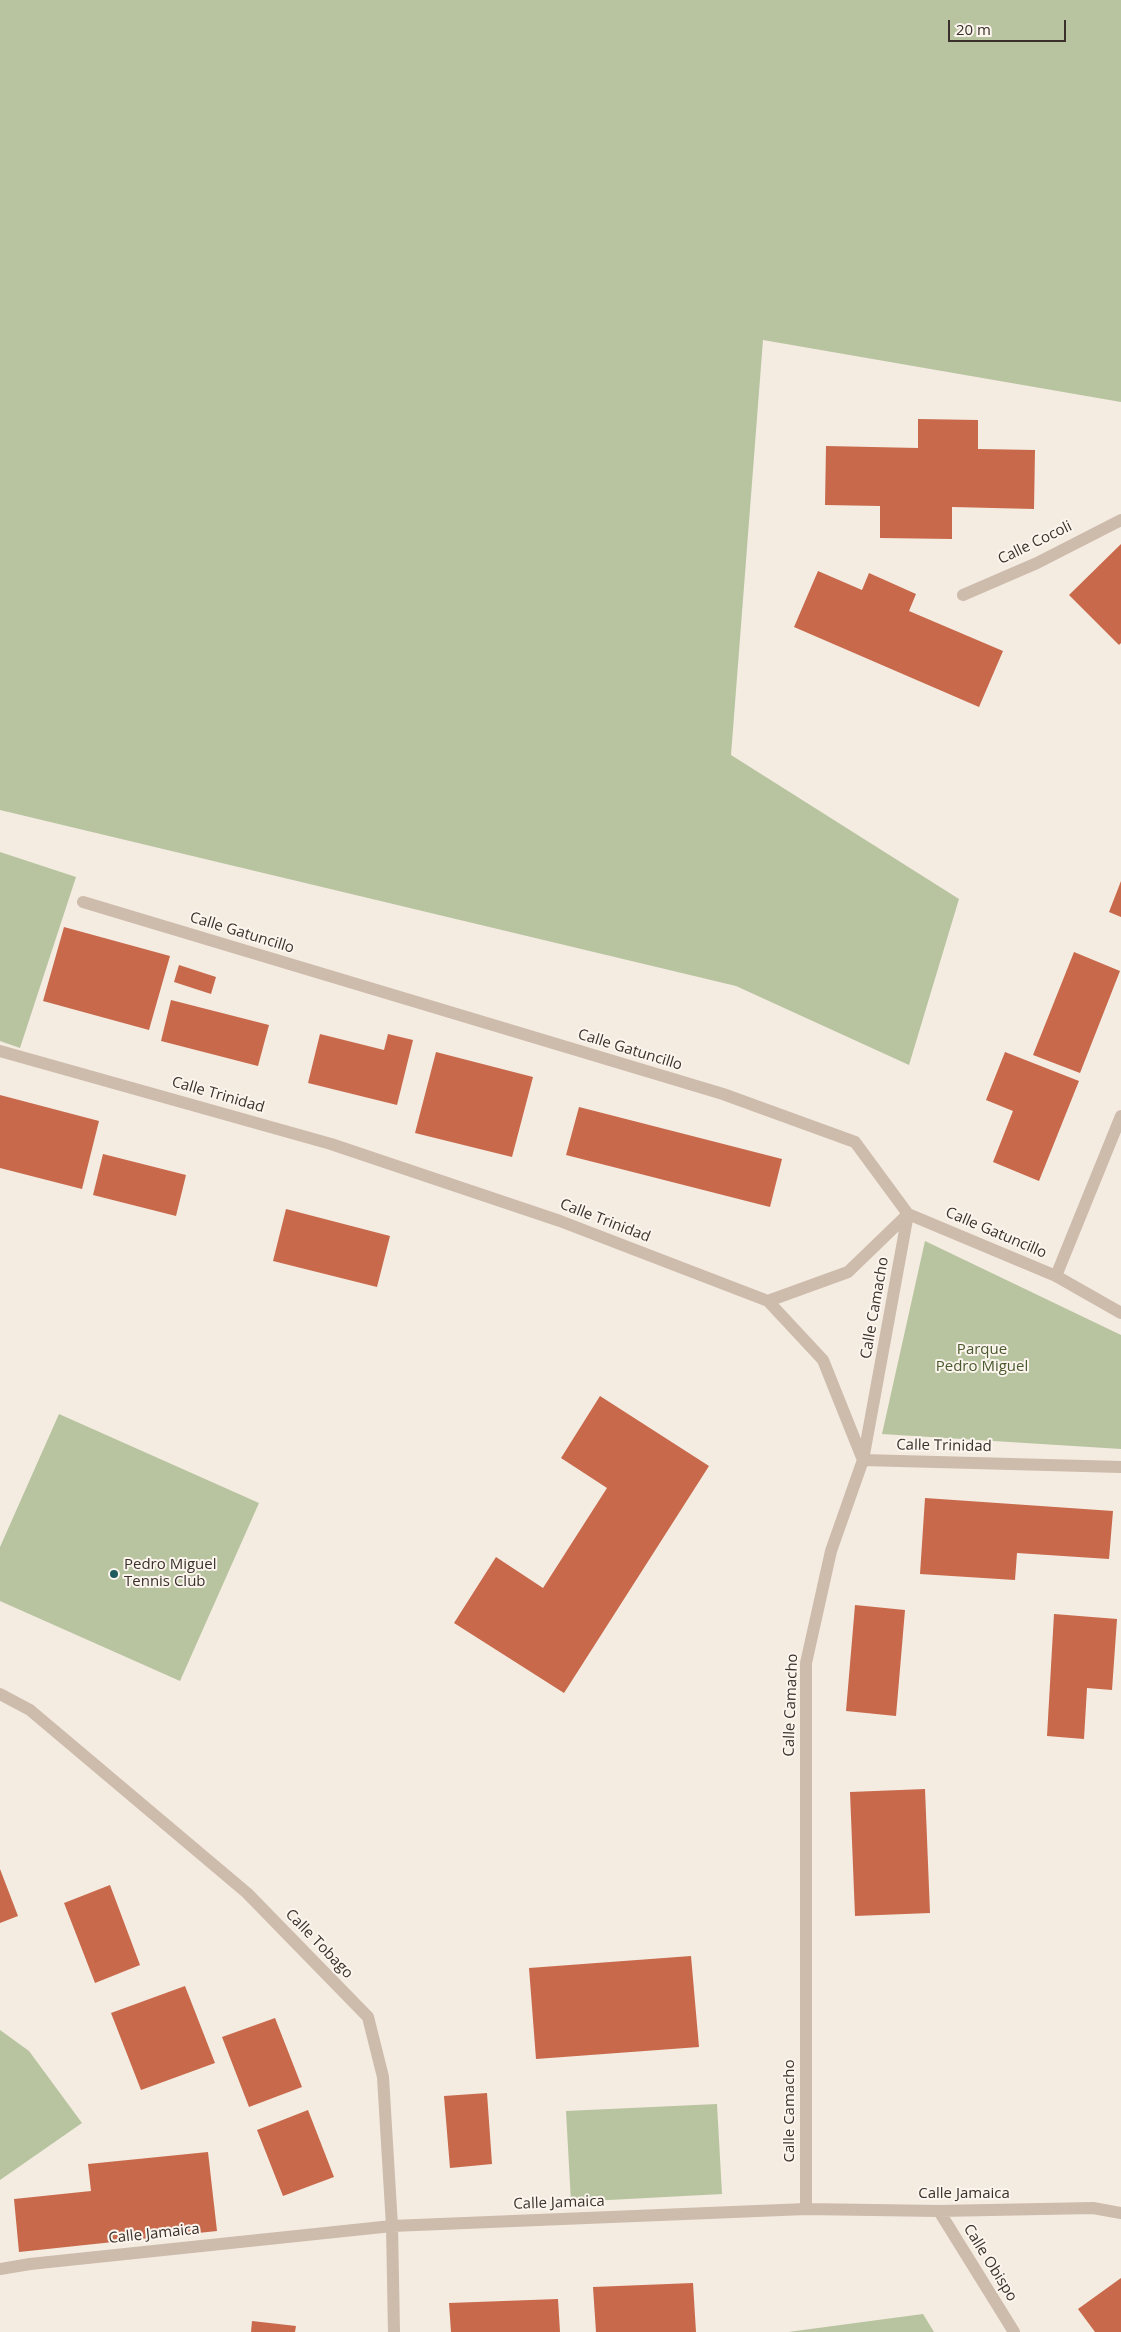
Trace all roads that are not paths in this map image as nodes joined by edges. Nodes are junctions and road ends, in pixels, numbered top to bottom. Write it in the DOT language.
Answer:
graph roads {
  1 [pos="1121,520"];
  2 [pos="963,595"];
  3 [pos="83,902"];
  4 [pos="0,1051"];
  5 [pos="1121,1116"];
  6 [pos="908,1214"];
  7 [pos="1056,1276"];
  8 [pos="768,1300"];
  9 [pos="1121,1313"];
  10 [pos="863,1460"];
  11 [pos="1121,1466"];
  12 [pos="0,1694"];
  13 [pos="806,2209"];
  14 [pos="939,2211"];
  15 [pos="1121,2213"];
  16 [pos="392,2226"];
  17 [pos="0,2269"];
  18 [pos="394,2332"];
  19 [pos="1014,2332"];
  1 -- 2 [label="street, Calle Cocoli"];
  3 -- 6 [label="street, Calle Gatuncillo"];
  4 -- 8 [label="street, Calle Trinidad"];
  5 -- 7 [label="street"];
  6 -- 7 [label="street, Calle Gatuncillo"];
  6 -- 8 [label="street"];
  6 -- 10 [label="street, Calle Camacho"];
  7 -- 9 [label="street, Calle Gatuncillo"];
  8 -- 10 [label="street, Calle Trinidad"];
  10 -- 11 [label="street, Calle Trinidad"];
  10 -- 13 [label="street, Calle Camacho"];
  12 -- 16 [label="street, Calle Tobago"];
  13 -- 14 [label="street, Calle Jamaica"];
  13 -- 16 [label="street, Calle Jamaica"];
  14 -- 15 [label="street, Calle Jamaica"];
  14 -- 19 [label="street, Calle Obispo"];
  16 -- 17 [label="street, Calle Jamaica"];
  16 -- 18 [label="street, Calle Tobago"];
}
